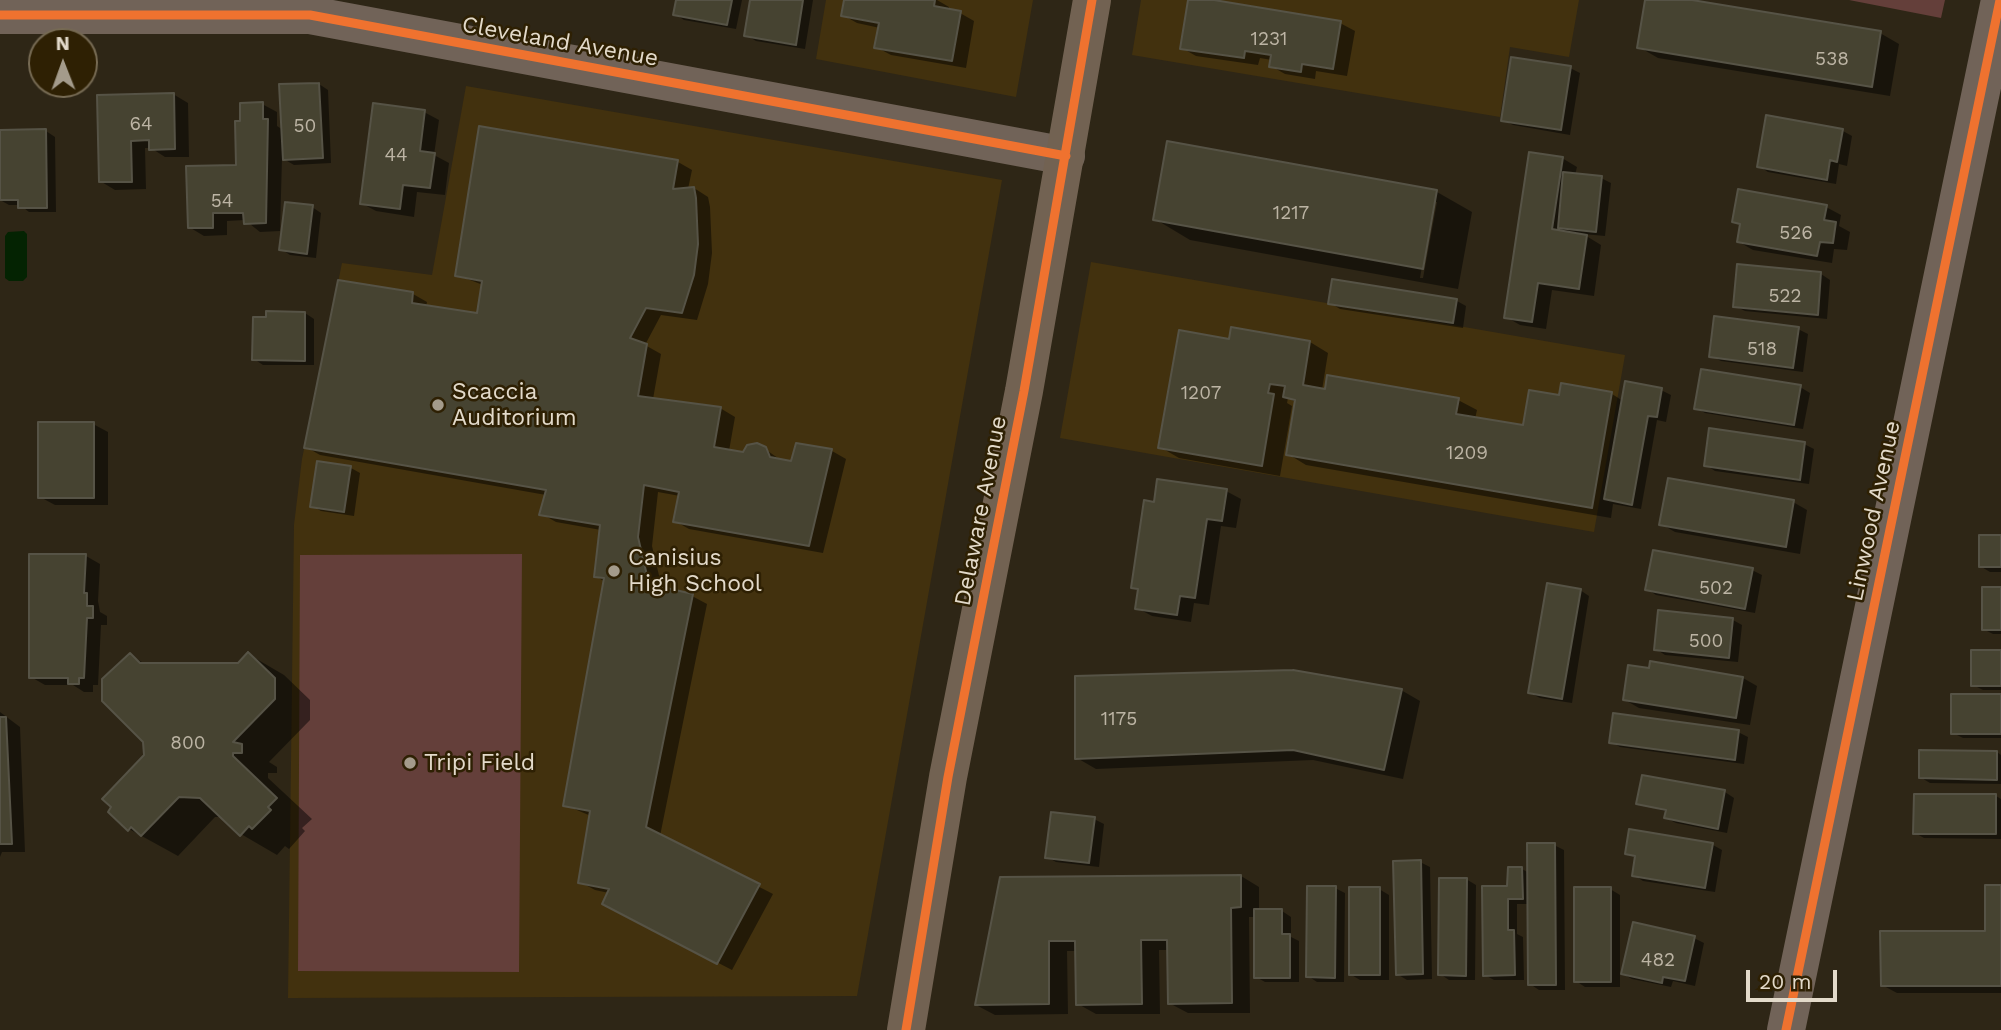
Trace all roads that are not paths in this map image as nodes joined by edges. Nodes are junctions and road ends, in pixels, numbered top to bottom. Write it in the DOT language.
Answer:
graph roads {
  1 [pos="1092,0"];
  2 [pos="2000,0"];
  3 [pos="0,15"];
  4 [pos="1066,156"];
  5 [pos="906,1030"];
  6 [pos="1786,1030"];
  1 -- 4 [label="main road, Delaware Avenue"];
  2 -- 6 [label="street, Linwood Avenue"];
  3 -- 4 [label="street, Cleveland Avenue"];
  4 -- 5 [label="main road, Delaware Avenue"];
}
